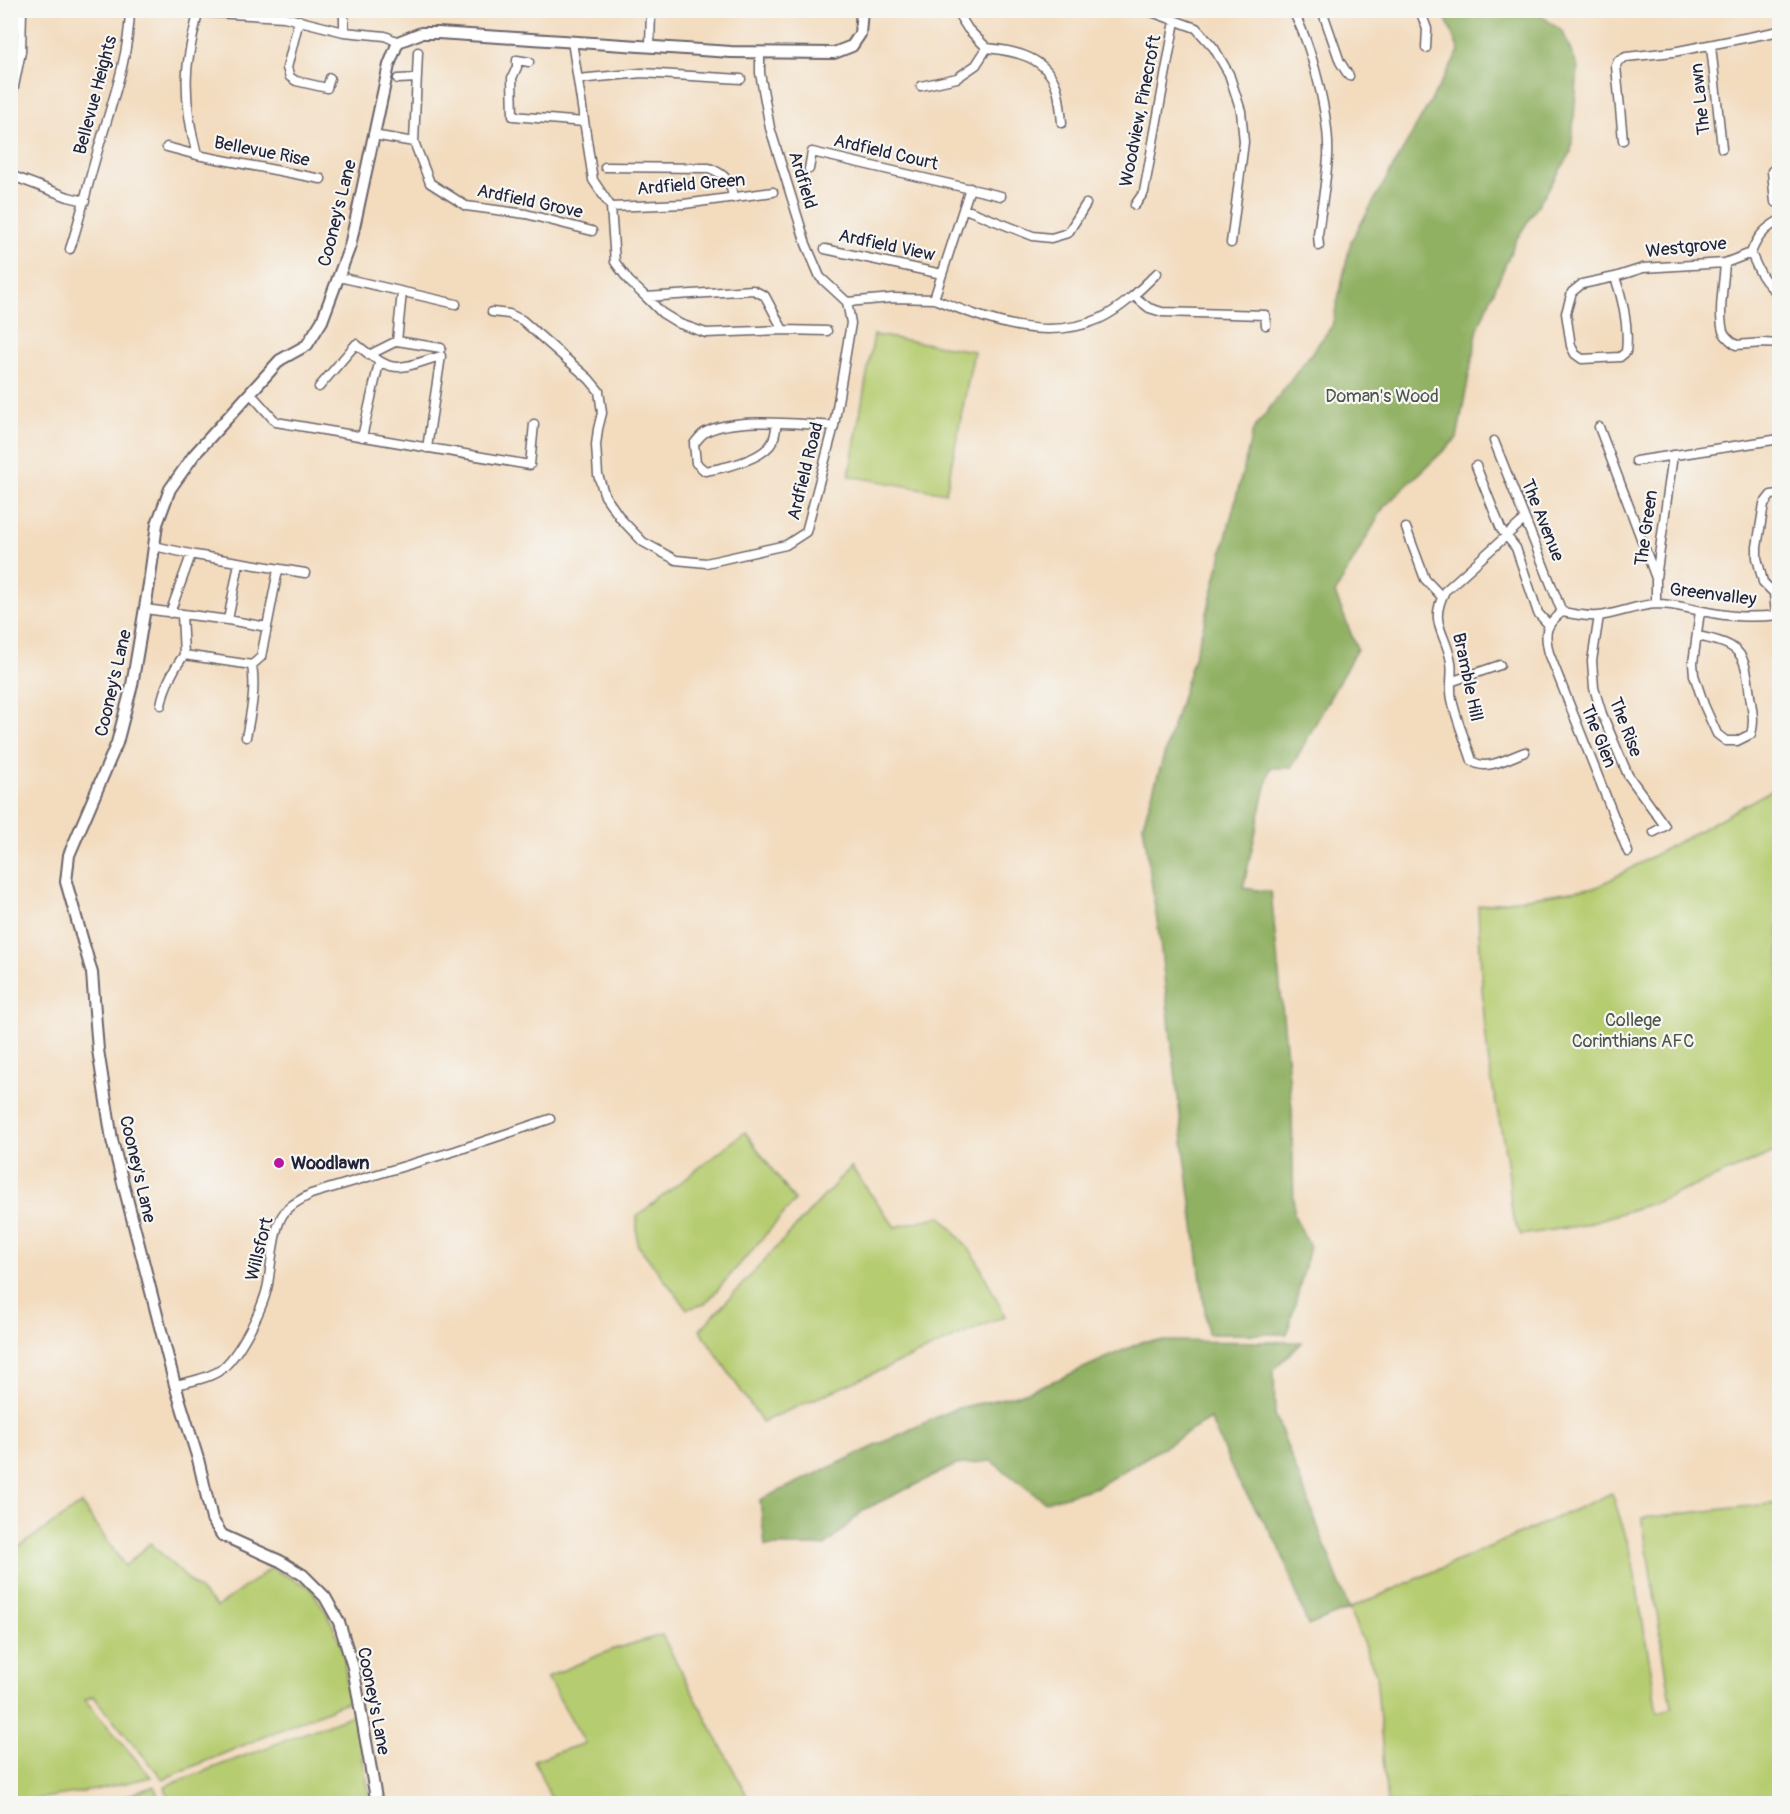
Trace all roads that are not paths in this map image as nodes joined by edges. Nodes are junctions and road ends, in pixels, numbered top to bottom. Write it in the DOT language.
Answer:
graph roads {
  1 [pos="22,10"];
  2 [pos="130,10"];
  3 [pos="160,10"];
  4 [pos="344,10"];
  5 [pos="651,10"];
  6 [pos="862,10"];
  7 [pos="956,10"];
  8 [pos="1146,10"];
  9 [pos="1292,10"];
  10 [pos="1322,10"];
  11 [pos="1420,10"];
  12 [pos="254,12"];
  13 [pos="198,13"];
  14 [pos="299,20"];
  15 [pos="1175,21"];
  16 [pos="1779,31"];
  17 [pos="344,32"];
  18 [pos="572,41"];
  19 [pos="398,42"];
  20 [pos="650,46"];
  21 [pos="1711,46"];
  22 [pos="987,48"];
  23 [pos="1426,48"];
  24 [pos="418,52"];
  25 [pos="760,53"];
  26 [pos="529,62"];
  27 [pos="1349,76"];
  28 [pos="330,78"];
  29 [pos="417,78"];
  30 [pos="398,79"];
  31 [pos="578,79"];
  32 [pos="741,79"];
  33 [pos="921,86"];
  34 [pos="10,106"];
  35 [pos="584,122"];
  36 [pos="1062,123"];
  37 [pos="373,135"];
  38 [pos="1623,140"];
  39 [pos="414,142"];
  40 [pos="167,147"];
  41 [pos="1722,148"];
  42 [pos="197,155"];
  43 [pos="1779,166"];
  44 [pos="605,167"];
  45 [pos="808,169"];
  46 [pos="10,175"];
  47 [pos="321,179"];
  48 [pos="970,188"];
  49 [pos="774,192"];
  50 [pos="1001,196"];
  51 [pos="733,198"];
  52 [pos="84,201"];
  53 [pos="1774,202"];
  54 [pos="1086,204"];
  55 [pos="1135,205"];
  56 [pos="611,207"];
  57 [pos="965,209"];
  58 [pos="1779,220"];
  59 [pos="592,231"];
  60 [pos="1231,243"];
  61 [pos="1319,246"];
  62 [pos="70,249"];
  63 [pos="825,249"];
  64 [pos="1751,253"];
  65 [pos="1725,263"];
  66 [pos="1156,273"];
  67 [pos="942,274"];
  68 [pos="339,277"];
  69 [pos="1615,277"];
  70 [pos="402,292"];
  71 [pos="1779,295"];
  72 [pos="1134,296"];
  73 [pos="646,297"];
  74 [pos="934,299"];
  75 [pos="847,302"];
  76 [pos="456,304"];
  77 [pos="492,312"];
  78 [pos="1266,325"];
  79 [pos="783,330"];
  80 [pos="827,331"];
  81 [pos="397,341"];
  82 [pos="1779,344"];
  83 [pos="441,348"];
  84 [pos="369,355"];
  85 [pos="379,363"];
  86 [pos="319,387"];
  87 [pos="250,393"];
  88 [pos="777,423"];
  89 [pos="534,424"];
  90 [pos="834,426"];
  91 [pos="1599,428"];
  92 [pos="362,437"];
  93 [pos="1779,439"];
  94 [pos="1494,441"];
  95 [pos="427,448"];
  96 [pos="1673,456"];
  97 [pos="1636,460"];
  98 [pos="1476,466"];
  99 [pos="1779,494"];
  100 [pos="1525,519"];
  101 [pos="1406,528"];
  102 [pos="1506,535"];
  103 [pos="154,546"];
  104 [pos="191,555"];
  105 [pos="239,563"];
  106 [pos="278,570"];
  107 [pos="305,573"];
  108 [pos="1656,578"];
  109 [pos="1776,590"];
  110 [pos="1442,597"];
  111 [pos="1656,604"];
  112 [pos="146,609"];
  113 [pos="1700,611"];
  114 [pos="1562,612"];
  115 [pos="170,613"];
  116 [pos="182,614"];
  117 [pos="1778,615"];
  118 [pos="1599,616"];
  119 [pos="228,620"];
  120 [pos="267,627"];
  121 [pos="1547,628"];
  122 [pos="1697,636"];
  123 [pos="183,655"];
  124 [pos="252,665"];
  125 [pos="1500,665"];
  126 [pos="1453,681"];
  127 [pos="161,705"];
  128 [pos="246,737"];
  129 [pos="1525,752"];
  130 [pos="1654,832"];
  131 [pos="1628,852"];
  132 [pos="550,1119"];
  133 [pos="175,1385"];
  134 [pos="376,1803"];
  1 -- 34 [label="street"];
  2 -- 52 [label="street, Bellevue Heights"];
  3 -- 13 [label="street"];
  4 -- 17 [label="street"];
  5 -- 20 [label="street"];
  6 -- 25 [label="street"];
  7 -- 22 [label="street"];
  8 -- 15 [label="street"];
  9 -- 61 [label="street"];
  10 -- 27 [label="street"];
  11 -- 23 [label="street"];
  12 -- 13 [label="street"];
  12 -- 14 [label="street"];
  13 -- 42 [label="street, Bellevue Rise"];
  14 -- 17 [label="street"];
  14 -- 28 [label="street"];
  15 -- 55 [label="street, Woodview, Pinecroft"];
  15 -- 60 [label="street"];
  16 -- 21 [label="street, The Lawn"];
  17 -- 19 [label="street"];
  18 -- 19 [label="street"];
  18 -- 20 [label="street"];
  18 -- 31 [label="street"];
  19 -- 37 [label="street, Cooney's Lane"];
  20 -- 25 [label="street"];
  21 -- 38 [label="street, The Lawn"];
  21 -- 41 [label="street, The Lawn"];
  22 -- 33 [label="street"];
  22 -- 36 [label="street"];
  24 -- 29 [label="street, Ardfield Grove"];
  25 -- 75 [label="street, Ardfield"];
  26 -- 35 [label="street"];
  29 -- 30 [label="street"];
  29 -- 39 [label="street, Ardfield Grove"];
  31 -- 32 [label="street"];
  31 -- 35 [label="street"];
  35 -- 56 [label="street"];
  37 -- 39 [label="street"];
  37 -- 68 [label="street, Cooney's Lane"];
  39 -- 59 [label="street, Ardfield Grove"];
  40 -- 42 [label="street"];
  42 -- 47 [label="street, Bellevue Rise"];
  43 -- 53 [label="street"];
  44 -- 51 [label="street"];
  45 -- 48 [label="street, Ardfield Court"];
  46 -- 52 [label="street"];
  48 -- 50 [label="street"];
  48 -- 57 [label="street"];
  49 -- 51 [label="street, Ardfield Green"];
  51 -- 56 [label="street, Ardfield Green"];
  52 -- 62 [label="street, Bellevue Heights"];
  54 -- 57 [label="street"];
  56 -- 73 [label="street"];
  57 -- 67 [label="street"];
  58 -- 64 [label="street, Westgrove"];
  63 -- 67 [label="street, Ardfield View"];
  64 -- 65 [label="street, Westgrove"];
  64 -- 71 [label="street"];
  65 -- 69 [label="street, Westgrove"];
  65 -- 82 [label="street"];
  66 -- 72 [label="street"];
  67 -- 74 [label="street"];
  68 -- 70 [label="street"];
  68 -- 87 [label="street, Cooney's Lane"];
  69 -- 69 [label="street"];
  70 -- 76 [label="street"];
  70 -- 81 [label="street"];
  72 -- 74 [label="street"];
  72 -- 78 [label="street"];
  73 -- 79 [label="street"];
  73 -- 79 [label="street"];
  74 -- 75 [label="street"];
  75 -- 90 [label="street, Ardfield Road"];
  77 -- 90 [label="street, Ardfield Road"];
  79 -- 80 [label="street"];
  81 -- 83 [label="street"];
  81 -- 84 [label="street"];
  84 -- 85 [label="street"];
  84 -- 86 [label="street"];
  85 -- 92 [label="street"];
  85 -- 95 [label="street"];
  87 -- 92 [label="street"];
  87 -- 103 [label="street, Cooney's Lane"];
  88 -- 88 [label="street"];
  88 -- 90 [label="street"];
  89 -- 95 [label="street"];
  91 -- 108 [label="street"];
  92 -- 95 [label="street"];
  93 -- 96 [label="street"];
  94 -- 100 [label="street, The Avenue"];
  96 -- 97 [label="street"];
  96 -- 108 [label="street, The Green"];
  98 -- 102 [label="street"];
  99 -- 109 [label="street"];
  100 -- 102 [label="street"];
  100 -- 114 [label="street, The Avenue"];
  101 -- 110 [label="street"];
  102 -- 110 [label="street"];
  102 -- 121 [label="street"];
  103 -- 104 [label="street"];
  103 -- 112 [label="street, Cooney's Lane"];
  104 -- 105 [label="street"];
  104 -- 115 [label="street"];
  105 -- 106 [label="street"];
  105 -- 119 [label="street"];
  106 -- 107 [label="street"];
  106 -- 120 [label="street"];
  108 -- 111 [label="street, The Green"];
  109 -- 117 [label="street"];
  110 -- 126 [label="street, Bramble Hill"];
  111 -- 113 [label="street, Greenvalley"];
  111 -- 118 [label="street, Greenvalley"];
  112 -- 115 [label="street"];
  112 -- 133 [label="street, Cooney's Lane"];
  113 -- 117 [label="street, Greenvalley"];
  113 -- 122 [label="street"];
  114 -- 118 [label="street, Greenvalley"];
  114 -- 121 [label="street"];
  115 -- 116 [label="street"];
  116 -- 119 [label="street"];
  116 -- 123 [label="street"];
  118 -- 130 [label="street, The Rise"];
  119 -- 120 [label="street"];
  120 -- 124 [label="street"];
  121 -- 131 [label="street, The Glen"];
  122 -- 122 [label="street"];
  123 -- 124 [label="street"];
  123 -- 127 [label="street"];
  124 -- 128 [label="street"];
  125 -- 126 [label="street"];
  126 -- 129 [label="street, Bramble Hill"];
  132 -- 133 [label="street, Willsfort"];
  133 -- 134 [label="street, Cooney's Lane"];
}
